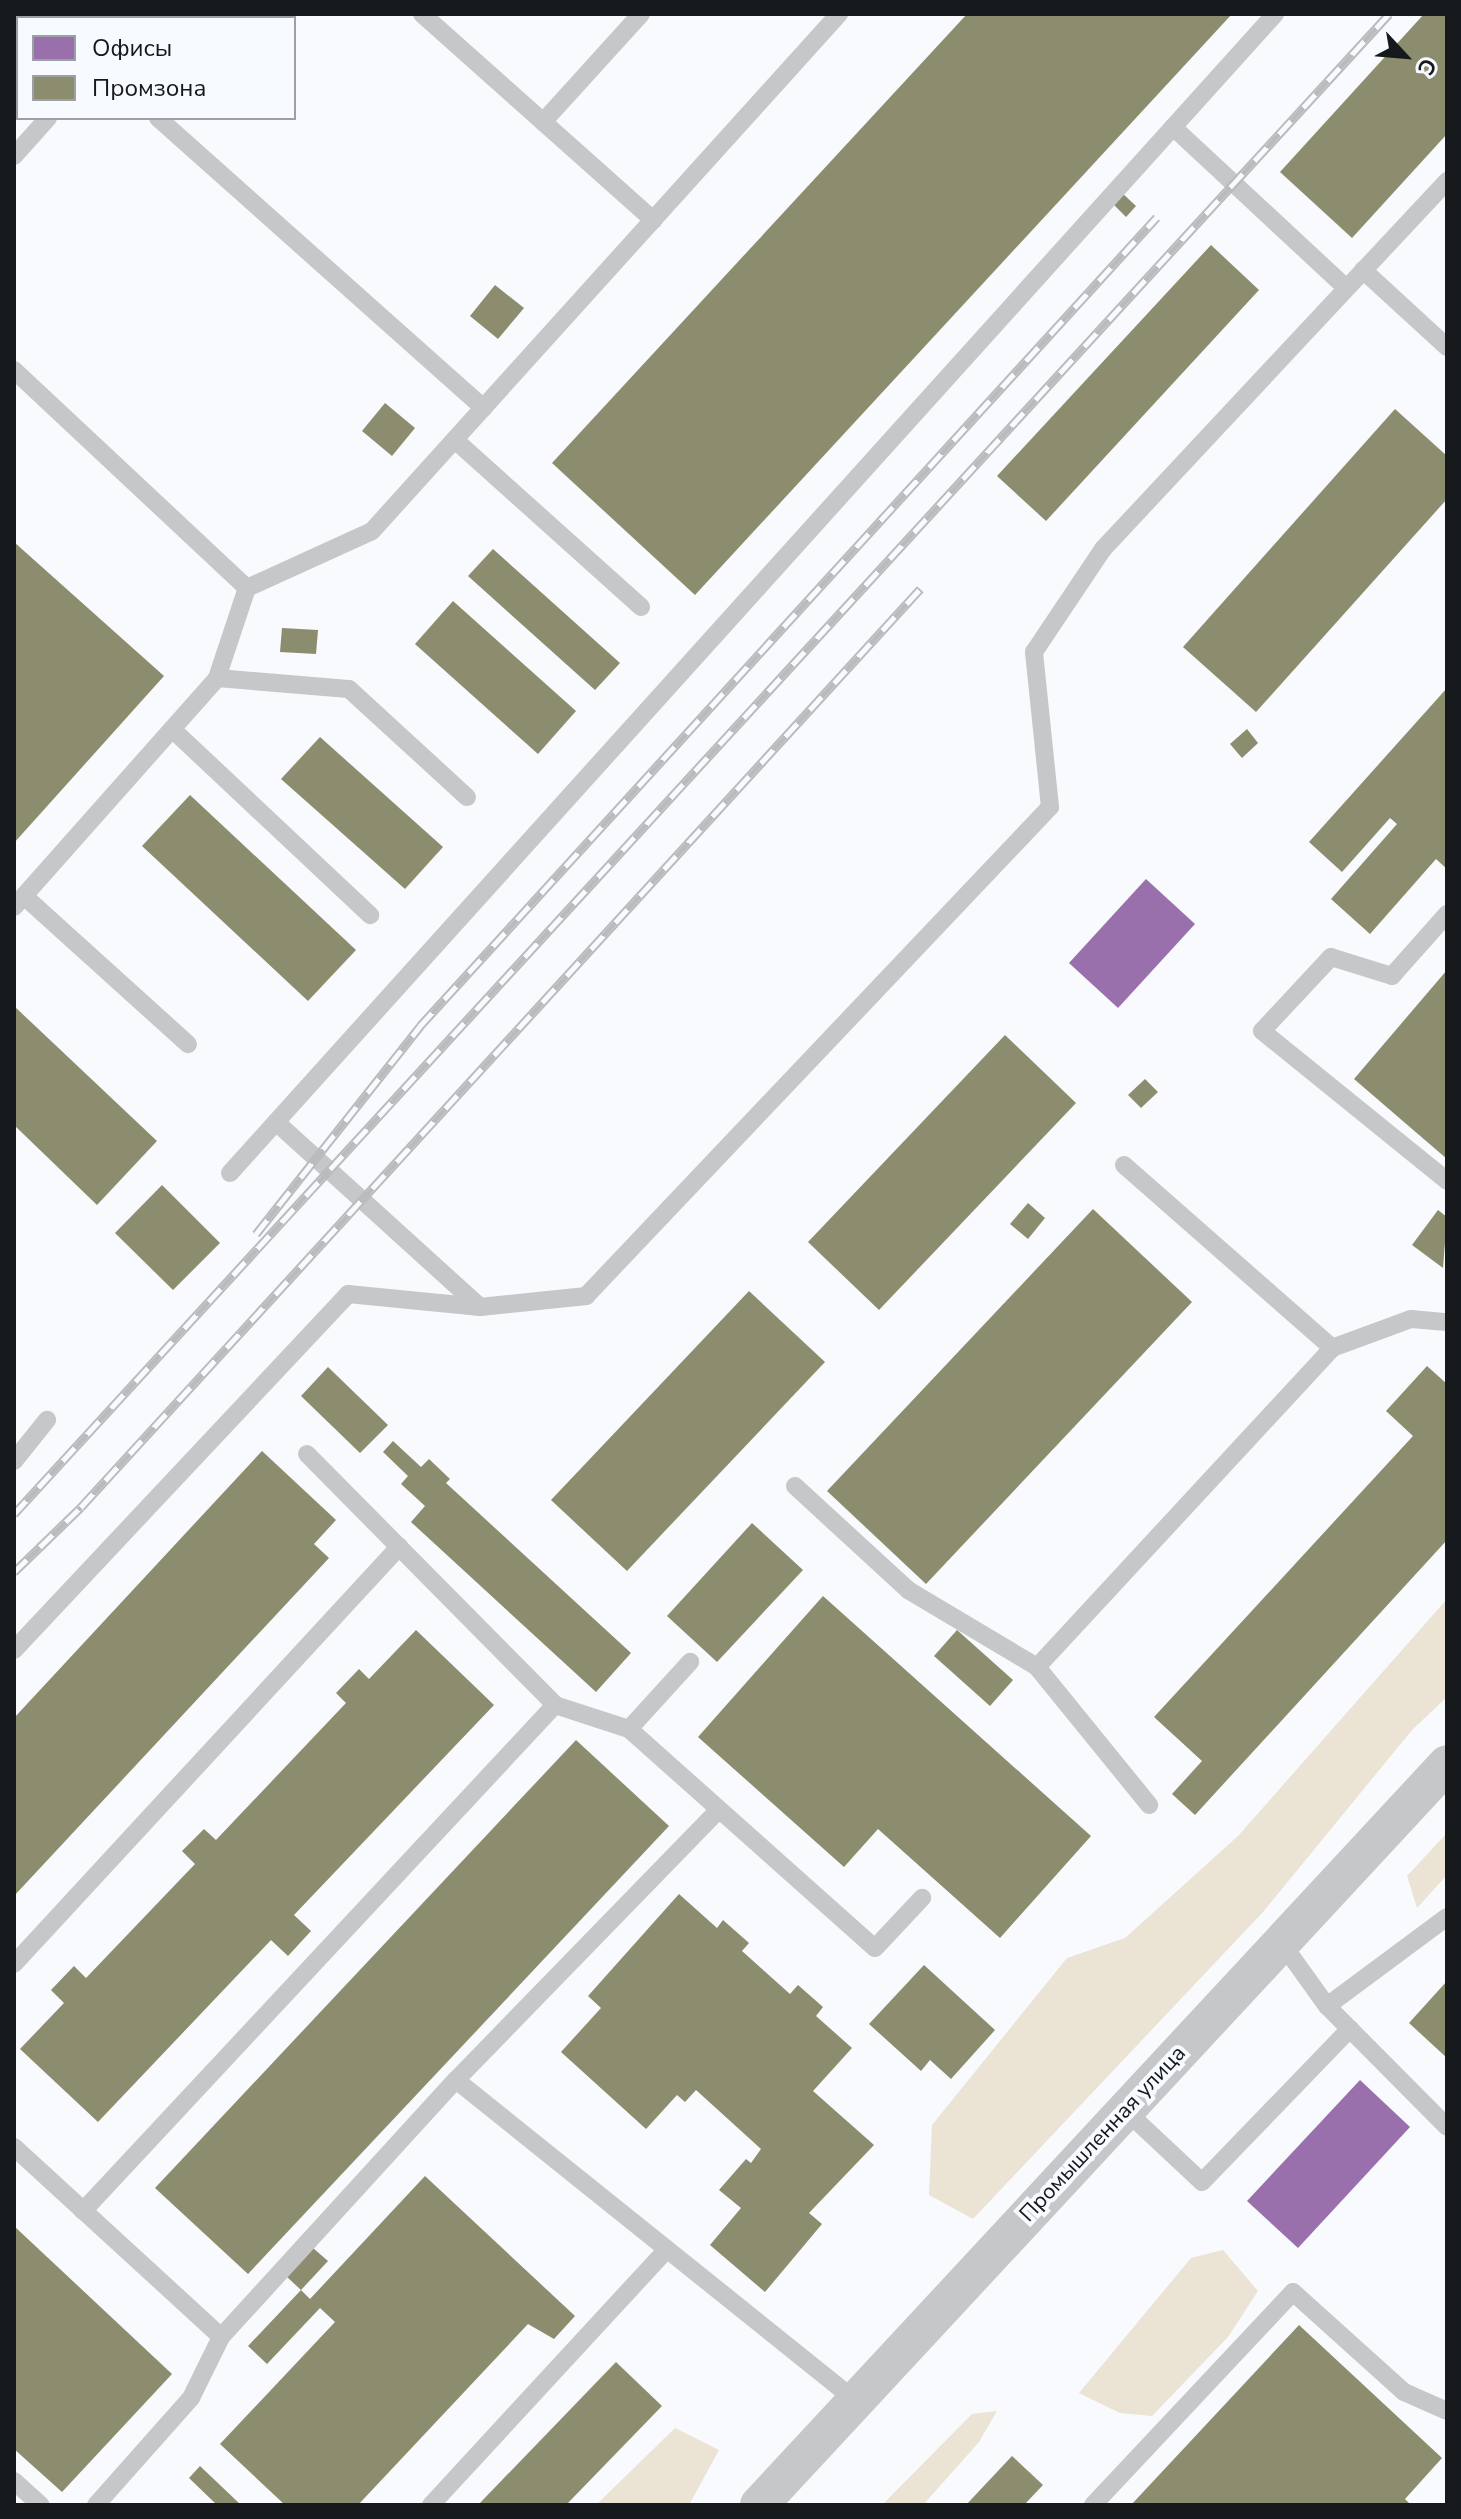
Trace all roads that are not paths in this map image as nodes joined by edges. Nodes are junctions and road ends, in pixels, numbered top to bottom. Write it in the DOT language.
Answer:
graph roads {
  1 [pos="422,14"];
  2 [pos="641,14"];
  3 [pos="839,14"];
  4 [pos="1275,14"];
  5 [pos="46,120"];
  6 [pos="160,120"];
  7 [pos="543,122"];
  8 [pos="1173,127"];
  9 [pos="14,156"];
  10 [pos="1447,181"];
  11 [pos="653,220"];
  12 [pos="1363,270"];
  13 [pos="1346,288"];
  14 [pos="1447,347"];
  15 [pos="14,370"];
  16 [pos="484,408"];
  17 [pos="455,440"];
  18 [pos="247,588"];
  19 [pos="641,607"];
  20 [pos="217,678"];
  21 [pos="172,729"];
  22 [pos="467,797"];
  23 [pos="19,902"];
  24 [pos="1447,914"];
  25 [pos="370,915"];
  26 [pos="188,1044"];
  27 [pos="276,1122"];
  28 [pos="1124,1165"];
  29 [pos="230,1173"];
  30 [pos="1447,1181"];
  31 [pos="480,1307"];
  32 [pos="1447,1322"];
  33 [pos="1332,1348"];
  34 [pos="47,1420"];
  35 [pos="307,1454"];
  36 [pos="14,1461"];
  37 [pos="795,1486"];
  38 [pos="399,1547"];
  39 [pos="14,1650"];
  40 [pos="690,1662"];
  41 [pos="1037,1667"];
  42 [pos="555,1705"];
  43 [pos="629,1729"];
  44 [pos="1447,1764"];
  45 [pos="1149,1805"];
  46 [pos="719,1810"];
  47 [pos="922,1898"];
  48 [pos="1447,1917"];
  49 [pos="1281,1942"];
  50 [pos="14,1964"];
  51 [pos="1327,2006"];
  52 [pos="1350,2029"];
  53 [pos="456,2080"];
  54 [pos="1125,2110"];
  55 [pos="1447,2127"];
  56 [pos="14,2147"];
  57 [pos="83,2211"];
  58 [pos="667,2249"];
  59 [pos="221,2337"];
  60 [pos="855,2400"];
  61 [pos="1447,2411"];
  62 [pos="14,2481"];
  63 [pos="105,2502"];
  64 [pos="41,2505"];
  65 [pos="431,2505"];
  66 [pos="759,2505"];
  67 [pos="1093,2505"];
  1 -- 7 [label="lane"];
  2 -- 7 [label="lane"];
  3 -- 11 [label="lane"];
  4 -- 8 [label="lane"];
  5 -- 9 [label="lane"];
  6 -- 16 [label="lane"];
  7 -- 11 [label="lane"];
  8 -- 13 [label="lane"];
  8 -- 27 [label="lane"];
  10 -- 12 [label="lane"];
  11 -- 16 [label="lane"];
  12 -- 13 [label="lane"];
  12 -- 14 [label="lane"];
  13 -- 31 [label="lane"];
  15 -- 18 [label="lane"];
  16 -- 17 [label="lane"];
  17 -- 18 [label="lane"];
  17 -- 19 [label="lane"];
  18 -- 20 [label="lane"];
  20 -- 21 [label="lane"];
  20 -- 22 [label="lane"];
  21 -- 23 [label="lane"];
  21 -- 25 [label="lane"];
  23 -- 26 [label="lane"];
  24 -- 30 [label="lane"];
  27 -- 29 [label="lane"];
  27 -- 31 [label="lane"];
  28 -- 33 [label="lane"];
  31 -- 39 [label="lane"];
  32 -- 33 [label="lane"];
  33 -- 41 [label="lane"];
  34 -- 36 [label="lane"];
  35 -- 38 [label="lane"];
  37 -- 41 [label="lane"];
  38 -- 42 [label="lane"];
  38 -- 50 [label="lane"];
  40 -- 43 [label="lane"];
  41 -- 45 [label="lane"];
  42 -- 43 [label="lane"];
  42 -- 57 [label="lane"];
  43 -- 46 [label="lane"];
  44 -- 49 [label="street, Промышленная улица"];
  46 -- 47 [label="lane"];
  46 -- 53 [label="lane"];
  48 -- 51 [label="lane"];
  49 -- 51 [label="lane"];
  49 -- 54 [label="street, Промышленная улица"];
  51 -- 52 [label="lane"];
  52 -- 54 [label="lane"];
  52 -- 55 [label="lane"];
  53 -- 58 [label="lane"];
  53 -- 59 [label="lane"];
  54 -- 60 [label="street, Промышленная улица"];
  56 -- 57 [label="lane"];
  57 -- 59 [label="lane"];
  58 -- 60 [label="lane"];
  58 -- 65 [label="lane"];
  59 -- 63 [label="lane"];
  60 -- 66 [label="street, Промышленная улица"];
  61 -- 67 [label="lane"];
  62 -- 64 [label="lane"];
}
